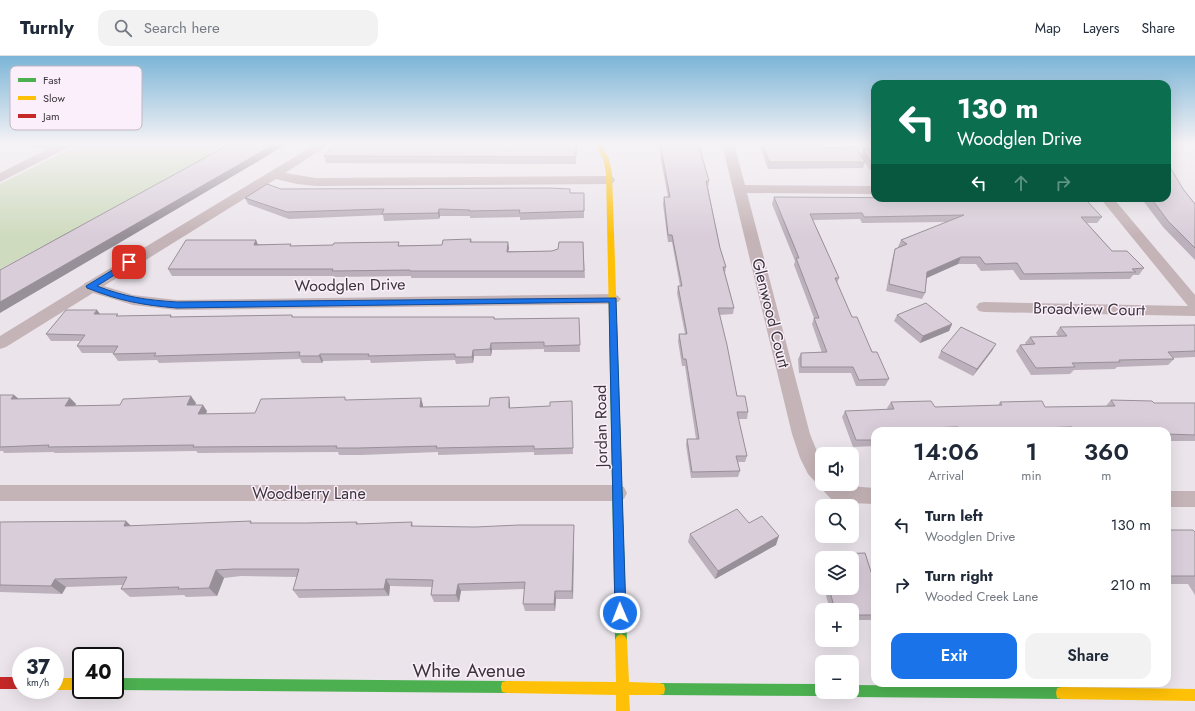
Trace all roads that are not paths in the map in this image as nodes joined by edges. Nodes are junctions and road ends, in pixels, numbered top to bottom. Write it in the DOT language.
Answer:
graph roads {
  1 [pos="272,175"];
  2 [pos="275,175"];
  3 [pos="610,175"];
  4 [pos="736,175"];
  5 [pos="609,180"];
  6 [pos="740,188"];
  7 [pos="871,190"];
  8 [pos="1109,202"];
  9 [pos="90,286"];
  10 [pos="613,299"];
  11 [pos="1195,304"];
  12 [pos="984,307"];
  13 [pos="1195,311"];
  14 [pos="0,343"];
  15 [pos="815,471"];
  16 [pos="836,491"];
  17 [pos="0,493"];
  18 [pos="618,494"];
  19 [pos="871,496"];
  20 [pos="1171,499"];
  21 [pos="1195,499"];
  22 [pos="0,683"];
  23 [pos="12,683"];
  24 [pos="124,684"];
  25 [pos="622,688"];
  26 [pos="815,690"];
  27 [pos="859,691"];
  28 [pos="1195,695"];
  29 [pos="623,711"];
  1 -- 9 [label="street"];
  2 -- 5 [label="street"];
  3 -- 5 [label="street, Jordan Road"];
  4 -- 6 [label="street, Glenwood Court"];
  5 -- 10 [label="street, Jordan Road"];
  6 -- 7 [label="street"];
  6 -- 15 [label="street, Glenwood Court"];
  8 -- 11 [label="street"];
  9 -- 10 [label="street, Woodglen Drive"];
  9 -- 14 [label="street"];
  10 -- 18 [label="street, Jordan Road"];
  12 -- 13 [label="street, Broadview Court"];
  16 -- 19 [label="street"];
  17 -- 18 [label="street, Woodberry Lane"];
  18 -- 25 [label="street, Jordan Road"];
  20 -- 21 [label="street"];
  22 -- 23 [label="street"];
  24 -- 25 [label="street, White Avenue"];
  25 -- 26 [label="street, White Avenue"];
  25 -- 29 [label="street, Jordan Road"];
  27 -- 28 [label="street"];
}
